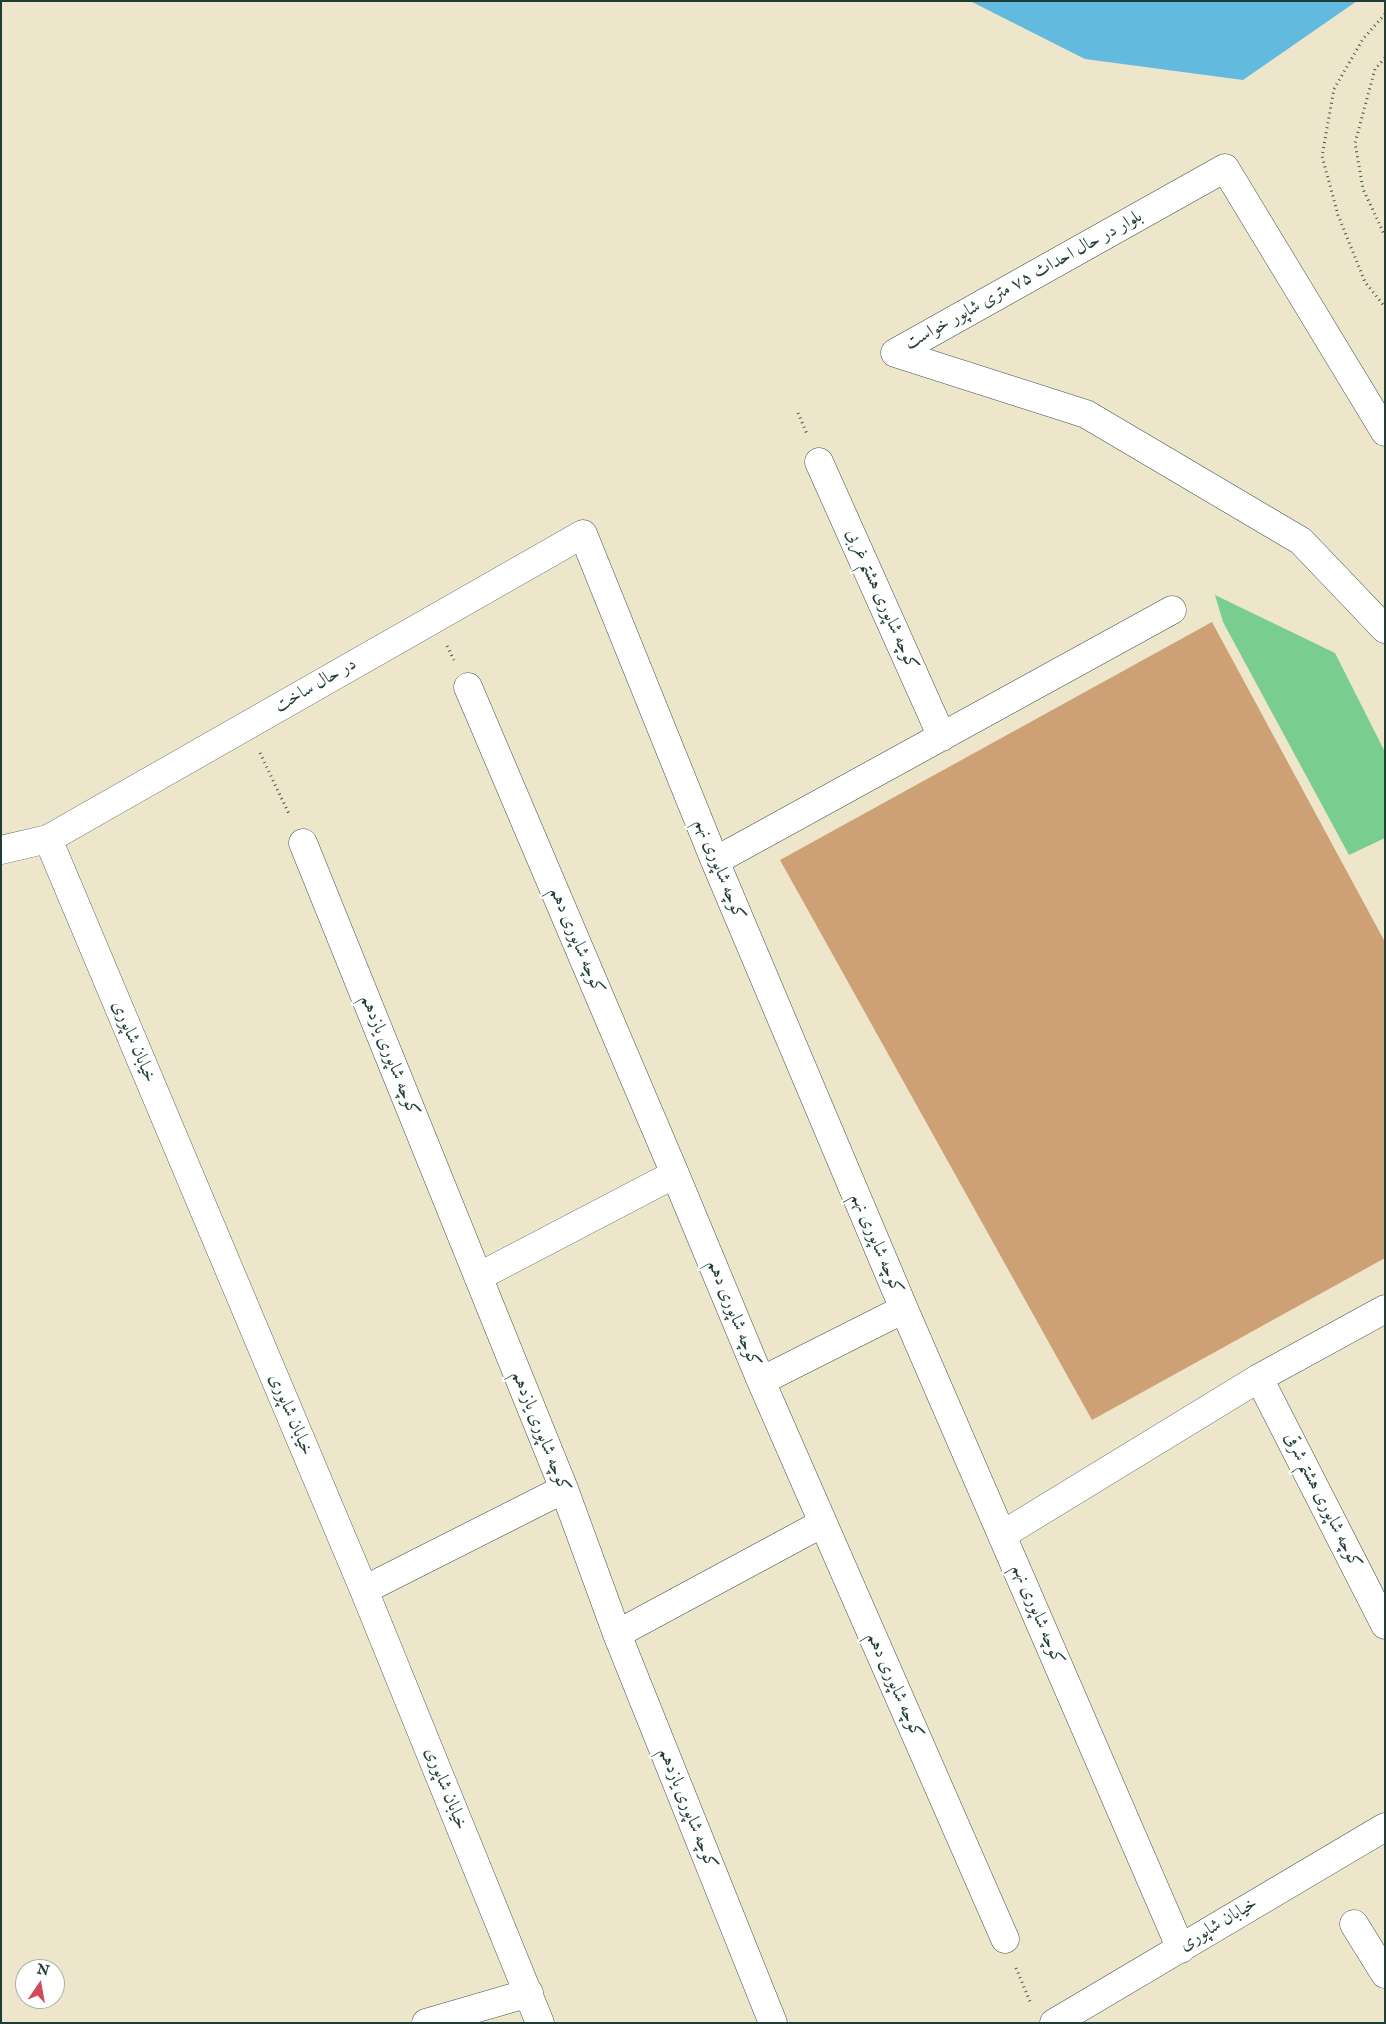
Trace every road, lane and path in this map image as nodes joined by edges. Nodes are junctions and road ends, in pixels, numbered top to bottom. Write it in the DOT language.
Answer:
graph roads {
  1 [pos="1385,14"];
  2 [pos="1385,58"];
  3 [pos="1385,236"];
  4 [pos="1385,307"];
  5 [pos="1385,432"];
  6 [pos="820,462"];
  7 [pos="583,534"];
  8 [pos="1172,610"];
  9 [pos="433,618"];
  10 [pos="1385,629"];
  11 [pos="468,687"];
  12 [pos="248,726"];
  13 [pos="942,737"];
  14 [pos="48,839"];
  15 [pos="302,843"];
  16 [pos="1,850"];
  17 [pos="715,861"];
  18 [pos="675,1174"];
  19 [pos="478,1277"];
  20 [pos="1385,1309"];
  21 [pos="904,1310"];
  22 [pos="1260,1378"];
  23 [pos="761,1381"];
  24 [pos="564,1489"];
  25 [pos="823,1523"];
  26 [pos="1002,1535"];
  27 [pos="364,1590"];
  28 [pos="1385,1624"];
  29 [pos="617,1634"];
  30 [pos="1385,1827"];
  31 [pos="1354,1924"];
  32 [pos="1005,1939"];
  33 [pos="1181,1948"];
  34 [pos="1385,1974"];
  35 [pos="529,1993"];
  36 [pos="1032,2006"];
  37 [pos="426,2023"];
  38 [pos="540,2023"];
  39 [pos="772,2023"];
  40 [pos="1054,2023"];
  1 -- 4 [label="path"];
  2 -- 3 [label="path"];
  5 -- 10 [label="street, بلوار در حال احداث ۷۵ متری شاپور خواست"];
  6 -- 13 [label="street, کوچه شاپوری هشتم غربی"];
  7 -- 9 [label="street, در حال ساخت"];
  7 -- 17 [label="street, کوچه شاپوری نهم"];
  8 -- 13 [label="street"];
  9 -- 11 [label="path"];
  9 -- 12 [label="street, در حال ساخت"];
  11 -- 18 [label="street, کوچه شاپوری دهم"];
  12 -- 14 [label="street, در حال ساخت"];
  12 -- 15 [label="path"];
  13 -- 17 [label="street"];
  14 -- 16 [label="street, در حال ساخت"];
  14 -- 27 [label="street, خیابان شاپوری"];
  15 -- 19 [label="street, کوچه شاپوری یازدهم"];
  17 -- 21 [label="street, کوچه شاپوری نهم"];
  18 -- 19 [label="street"];
  18 -- 23 [label="street, کوچه شاپوری دهم"];
  19 -- 24 [label="street, کوچه شاپوری یازدهم"];
  20 -- 22 [label="street"];
  21 -- 23 [label="street"];
  21 -- 26 [label="street, کوچه شاپوری نهم"];
  22 -- 26 [label="street"];
  22 -- 28 [label="street, کوچه شاپوری هشتم شرقی"];
  23 -- 25 [label="street, کوچه شاپوری دهم"];
  24 -- 27 [label="street"];
  24 -- 29 [label="street, کوچه شاپوری یازدهم"];
  25 -- 29 [label="street"];
  25 -- 32 [label="street, کوچه شاپوری دهم"];
  26 -- 33 [label="street, کوچه شاپوری نهم"];
  27 -- 35 [label="street, خیابان شاپوری"];
  29 -- 39 [label="street, کوچه شاپوری یازدهم"];
  30 -- 33 [label="street, خیابان شاپوری"];
  31 -- 34 [label="street"];
  32 -- 36 [label="path"];
  33 -- 40 [label="street, خیابان شاپوری"];
  35 -- 37 [label="street"];
  35 -- 38 [label="street, خیابان شاپوری"];
}
